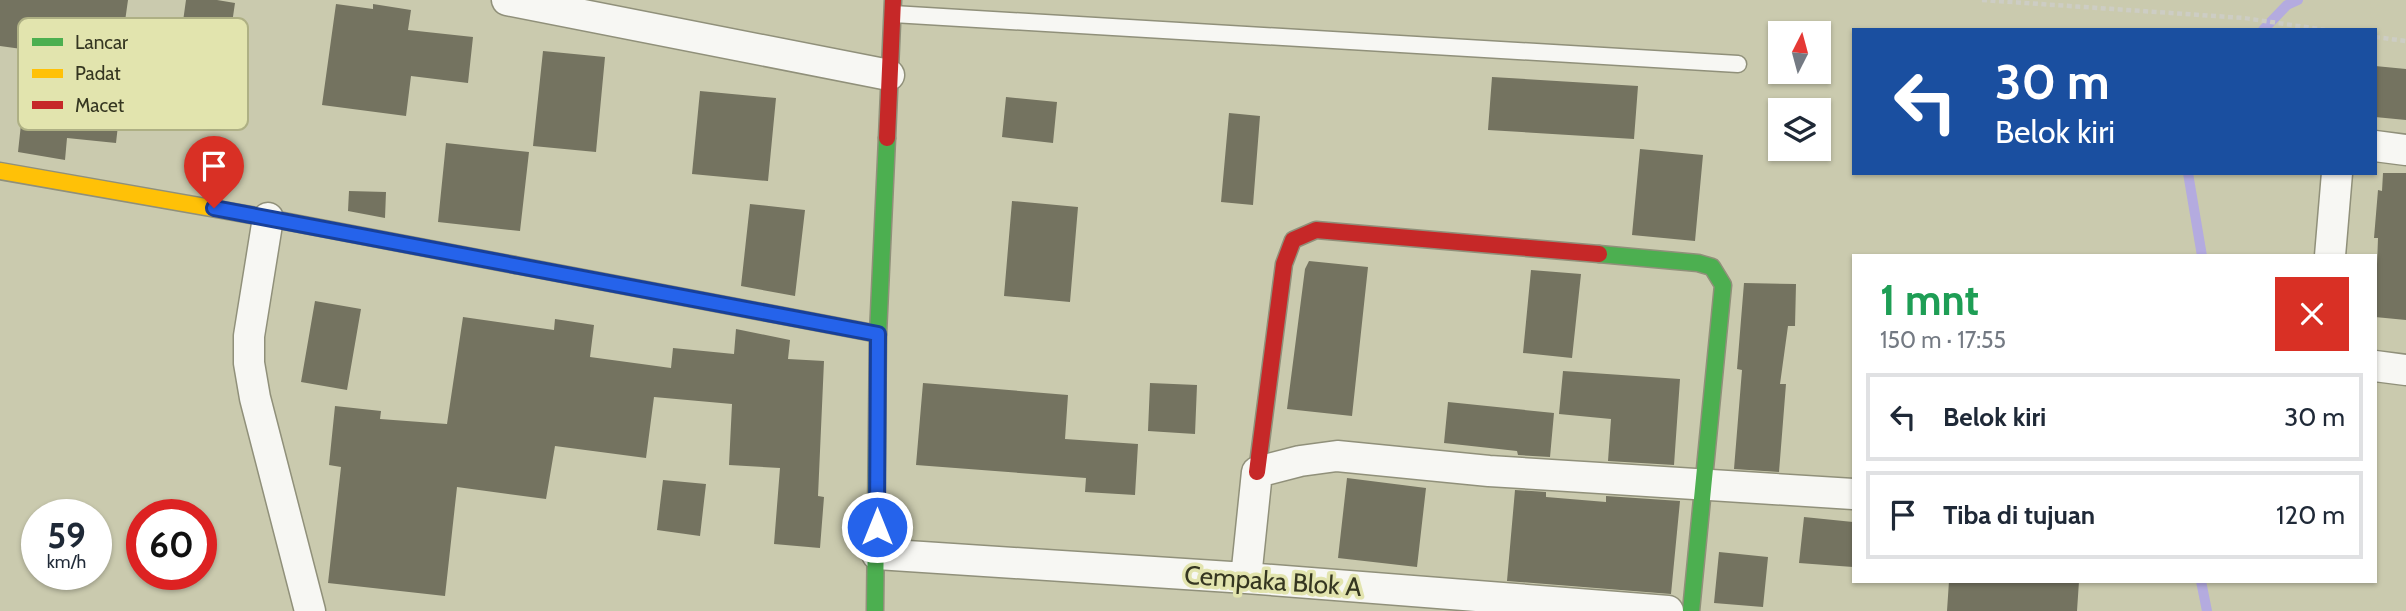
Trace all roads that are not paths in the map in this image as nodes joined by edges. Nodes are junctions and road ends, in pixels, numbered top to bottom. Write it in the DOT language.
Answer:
graph roads {
  1 [pos="507,0"];
  2 [pos="893,7"];
  3 [pos="1738,64"];
  4 [pos="889,75"];
  5 [pos="2377,146"];
  6 [pos="2406,150"];
  7 [pos="0,171"];
  8 [pos="2337,175"];
  9 [pos="268,218"];
  10 [pos="2330,254"];
  11 [pos="878,334"];
  12 [pos="2377,366"];
  13 [pos="2406,370"];
  14 [pos="1257,472"];
  15 [pos="1703,485"];
  16 [pos="1852,494"];
  17 [pos="877,554"];
  18 [pos="1246,578"];
  19 [pos="310,611"];
  20 [pos="875,611"];
  21 [pos="1668,611"];
  22 [pos="1691,611"];
  1 -- 4 [label="street"];
  2 -- 3 [label="lane"];
  2 -- 4 [label="street"];
  4 -- 11 [label="street"];
  5 -- 6 [label="street"];
  7 -- 9 [label="street"];
  8 -- 10 [label="street"];
  9 -- 11 [label="street"];
  9 -- 19 [label="street"];
  11 -- 17 [label="street"];
  12 -- 13 [label="street"];
  14 -- 15 [label="street"];
  14 -- 15 [label="street"];
  14 -- 18 [label="street"];
  15 -- 16 [label="street"];
  15 -- 22 [label="street"];
  17 -- 18 [label="street, Cempaka Blok A"];
  17 -- 20 [label="street"];
  18 -- 21 [label="street, Cempaka Blok A"];
}
